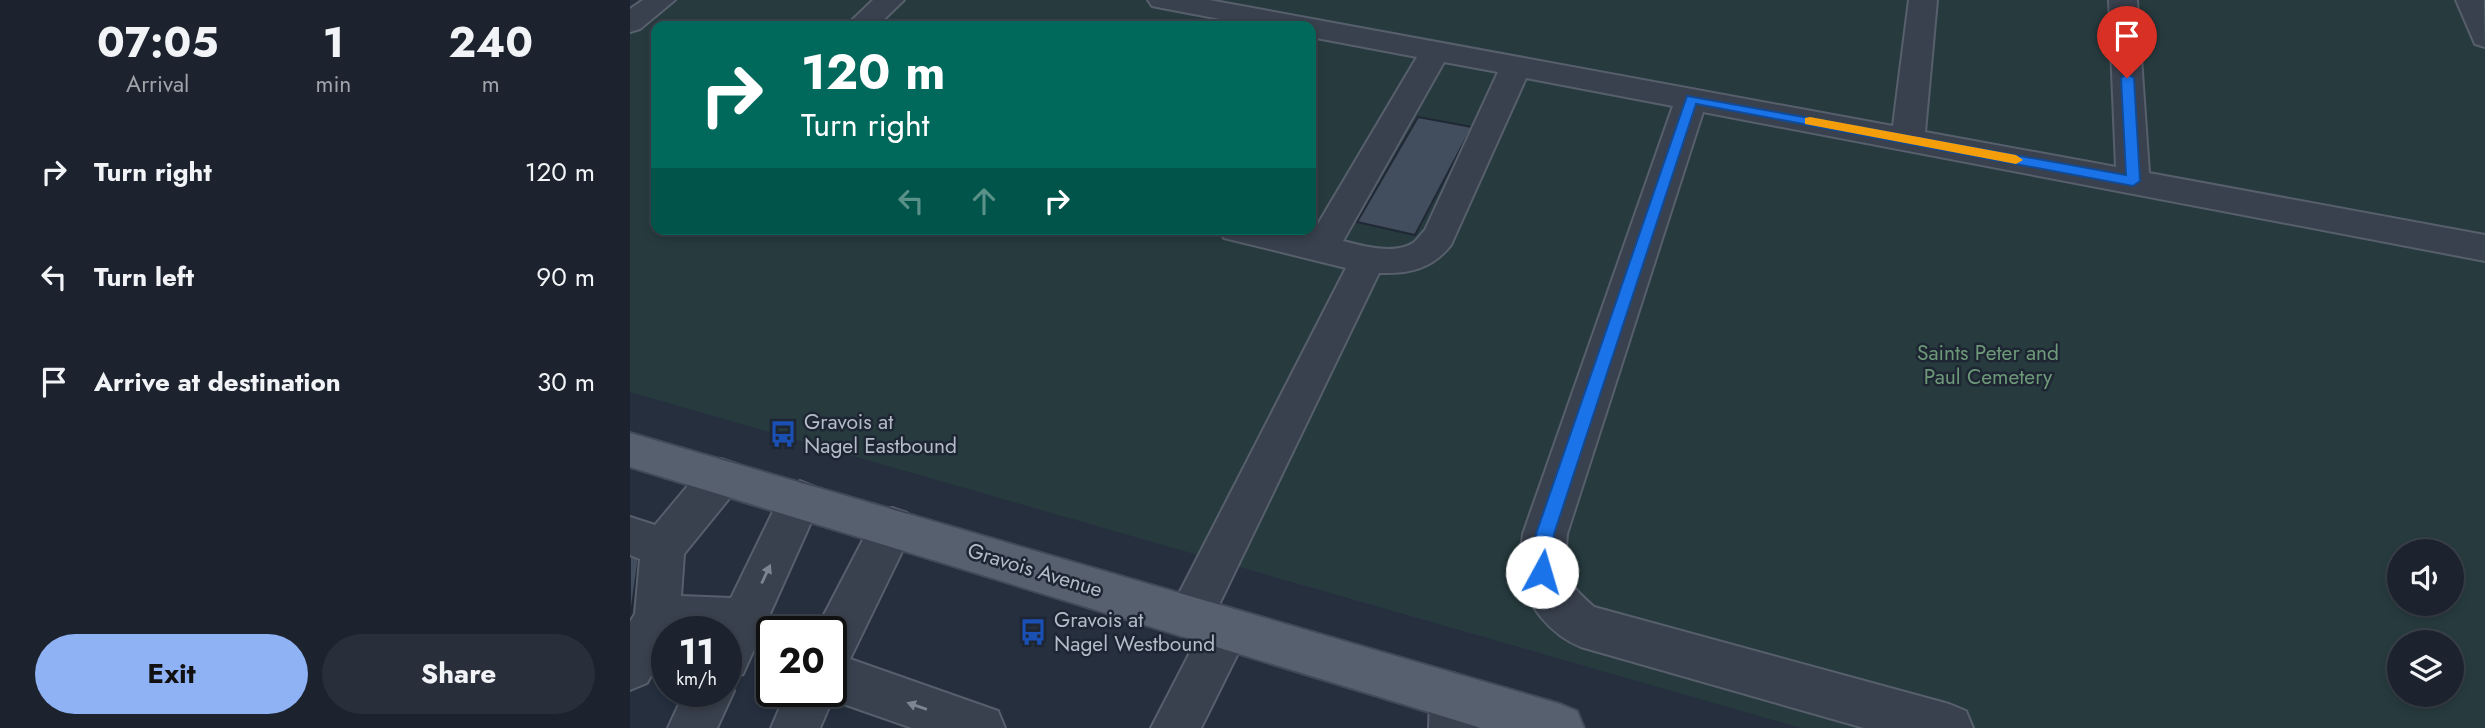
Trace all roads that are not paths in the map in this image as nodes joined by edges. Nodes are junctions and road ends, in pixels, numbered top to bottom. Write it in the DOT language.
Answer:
graph roads {
  1 [pos="662,0"];
  2 [pos="890,0"];
  3 [pos="1162,0"];
  4 [pos="1923,0"];
  5 [pos="2123,0"];
  6 [pos="2470,0"];
  7 [pos="1224,5"];
  8 [pos="866,21"];
  9 [pos="1284,21"];
  10 [pos="630,23"];
  11 [pos="1316,29"];
  12 [pos="2485,38"];
  13 [pos="1436,51"];
  14 [pos="1516,66"];
  15 [pos="1691,99"];
  16 [pos="1908,139"];
  17 [pos="2133,181"];
  18 [pos="1262,235"];
  19 [pos="2485,248"];
  20 [pos="1321,249"];
  21 [pos="1368,260"];
  22 [pos="630,450"];
  23 [pos="721,477"];
  24 [pos="800,500"];
  25 [pos="892,527"];
  26 [pos="647,541"];
  27 [pos="657,616"];
  28 [pos="847,616"];
  29 [pos="1208,623"];
  30 [pos="742,626"];
  31 [pos="651,628"];
  32 [pos="630,667"];
  33 [pos="847,682"];
  34 [pos="702,707"];
  35 [pos="805,707"];
  36 [pos="1453,712"];
  37 [pos="692,728"];
  38 [pos="795,728"];
  39 [pos="981,728"];
  40 [pos="1175,728"];
  41 [pos="1560,728"];
  42 [pos="1949,728"];
  1 -- 10 [label="street"];
  2 -- 8 [label="street"];
  3 -- 7 [label="street"];
  4 -- 16 [label="street"];
  5 -- 17 [label="street"];
  6 -- 12 [label="street"];
  7 -- 9 [label="street"];
  11 -- 13 [label="street"];
  13 -- 14 [label="street"];
  13 -- 20 [label="street"];
  14 -- 15 [label="street"];
  14 -- 21 [label="street"];
  15 -- 16 [label="street"];
  15 -- 42 [label="street"];
  16 -- 17 [label="street"];
  17 -- 19 [label="street"];
  18 -- 20 [label="street"];
  20 -- 21 [label="street"];
  21 -- 29 [label="street"];
  22 -- 23 [label="main road, Gravois Avenue"];
  23 -- 24 [label="main road, Gravois Avenue"];
  23 -- 26 [label="street"];
  24 -- 25 [label="main road, Gravois Avenue"];
  30 -- 24 [label="street, one-way"];
  25 -- 28 [label="street"];
  25 -- 29 [label="main road, Gravois Avenue"];
  26 -- 27 [label="street"];
  29 -- 36 [label="main road, Gravois Avenue"];
  29 -- 40 [label="street"];
  31 -- 32 [label="street"];
  39 -- 33 [label="street, one-way"];
  34 -- 37 [label="street"];
  35 -- 38 [label="street"];
  36 -- 41 [label="main road, Gravois Avenue"];
}
